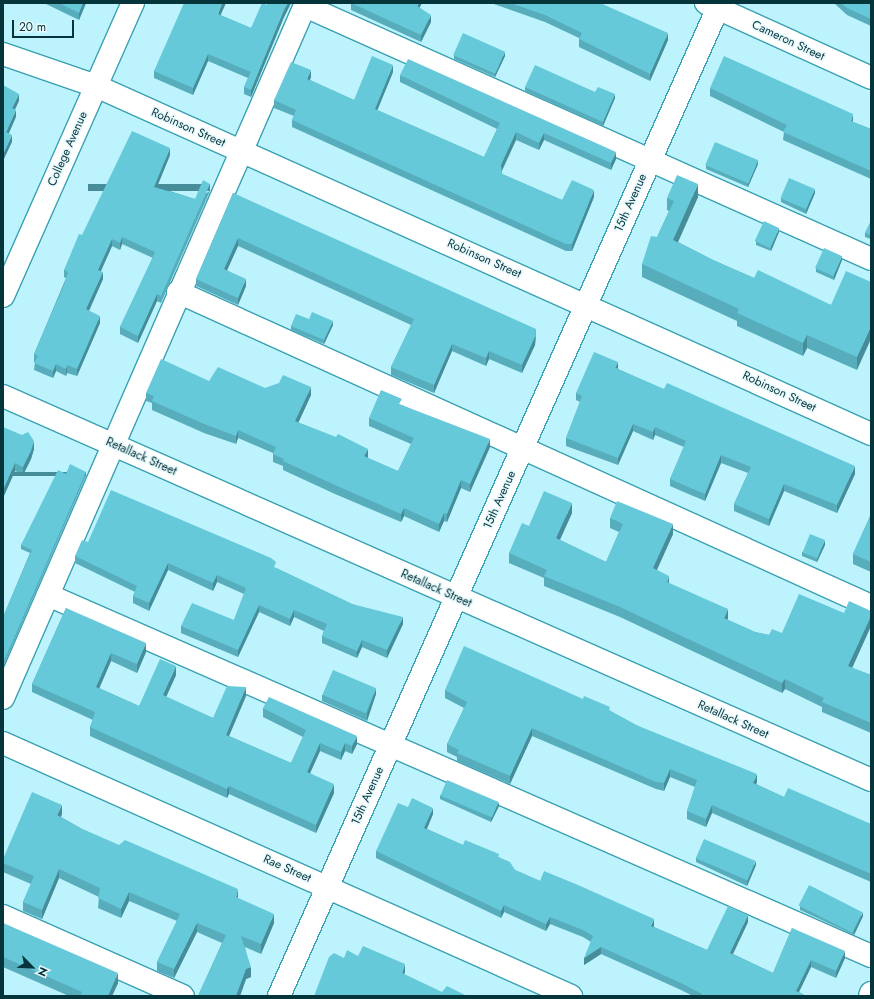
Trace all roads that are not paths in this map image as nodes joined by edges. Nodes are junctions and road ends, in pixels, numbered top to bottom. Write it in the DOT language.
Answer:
graph roads {
  1 [pos="133,3"];
  2 [pos="305,5"];
  3 [pos="715,5"];
  4 [pos="3,54"];
  5 [pos="871,78"];
  6 [pos="96,86"];
  7 [pos="242,153"];
  8 [pos="650,162"];
  9 [pos="871,259"];
  10 [pos="178,292"];
  11 [pos="3,296"];
  12 [pos="586,304"];
  13 [pos="3,396"];
  14 [pos="871,434"];
  15 [pos="113,445"];
  16 [pos="523,447"];
  17 [pos="48,595"];
  18 [pos="457,598"];
  19 [pos="871,606"];
  20 [pos="3,698"];
  21 [pos="3,743"];
  22 [pos="390,745"];
  23 [pos="871,780"];
  24 [pos="327,887"];
  25 [pos="3,916"];
  26 [pos="871,956"];
  27 [pos="871,993"];
  28 [pos="182,996"];
  29 [pos="279,996"];
  30 [pos="572,996"];
  31 [pos="870,996"];
  1 -- 6 [label="street, College Avenue"];
  2 -- 7 [label="street"];
  2 -- 8 [label="street"];
  3 -- 5 [label="street, Cameron Street"];
  3 -- 8 [label="street, 15th Avenue"];
  4 -- 6 [label="street, Robinson Street"];
  6 -- 7 [label="street, Robinson Street"];
  6 -- 11 [label="street, College Avenue"];
  7 -- 10 [label="street"];
  7 -- 12 [label="street, Robinson Street"];
  8 -- 9 [label="street"];
  8 -- 12 [label="street, 15th Avenue"];
  10 -- 15 [label="street"];
  10 -- 16 [label="street"];
  12 -- 14 [label="street, Robinson Street"];
  12 -- 16 [label="street, 15th Avenue"];
  13 -- 15 [label="street, Retallack Street"];
  15 -- 17 [label="street"];
  15 -- 18 [label="street, Retallack Street"];
  16 -- 18 [label="street, 15th Avenue"];
  16 -- 19 [label="street"];
  17 -- 20 [label="street"];
  17 -- 22 [label="street"];
  18 -- 22 [label="street, 15th Avenue"];
  18 -- 23 [label="street, Retallack Street"];
  21 -- 24 [label="street, Rae Street"];
  22 -- 24 [label="street, 15th Avenue"];
  22 -- 26 [label="street"];
  24 -- 29 [label="street, 15th Avenue"];
  24 -- 30 [label="street, Rae Street"];
  25 -- 28 [label="street"];
  27 -- 31 [label="street"];
}
